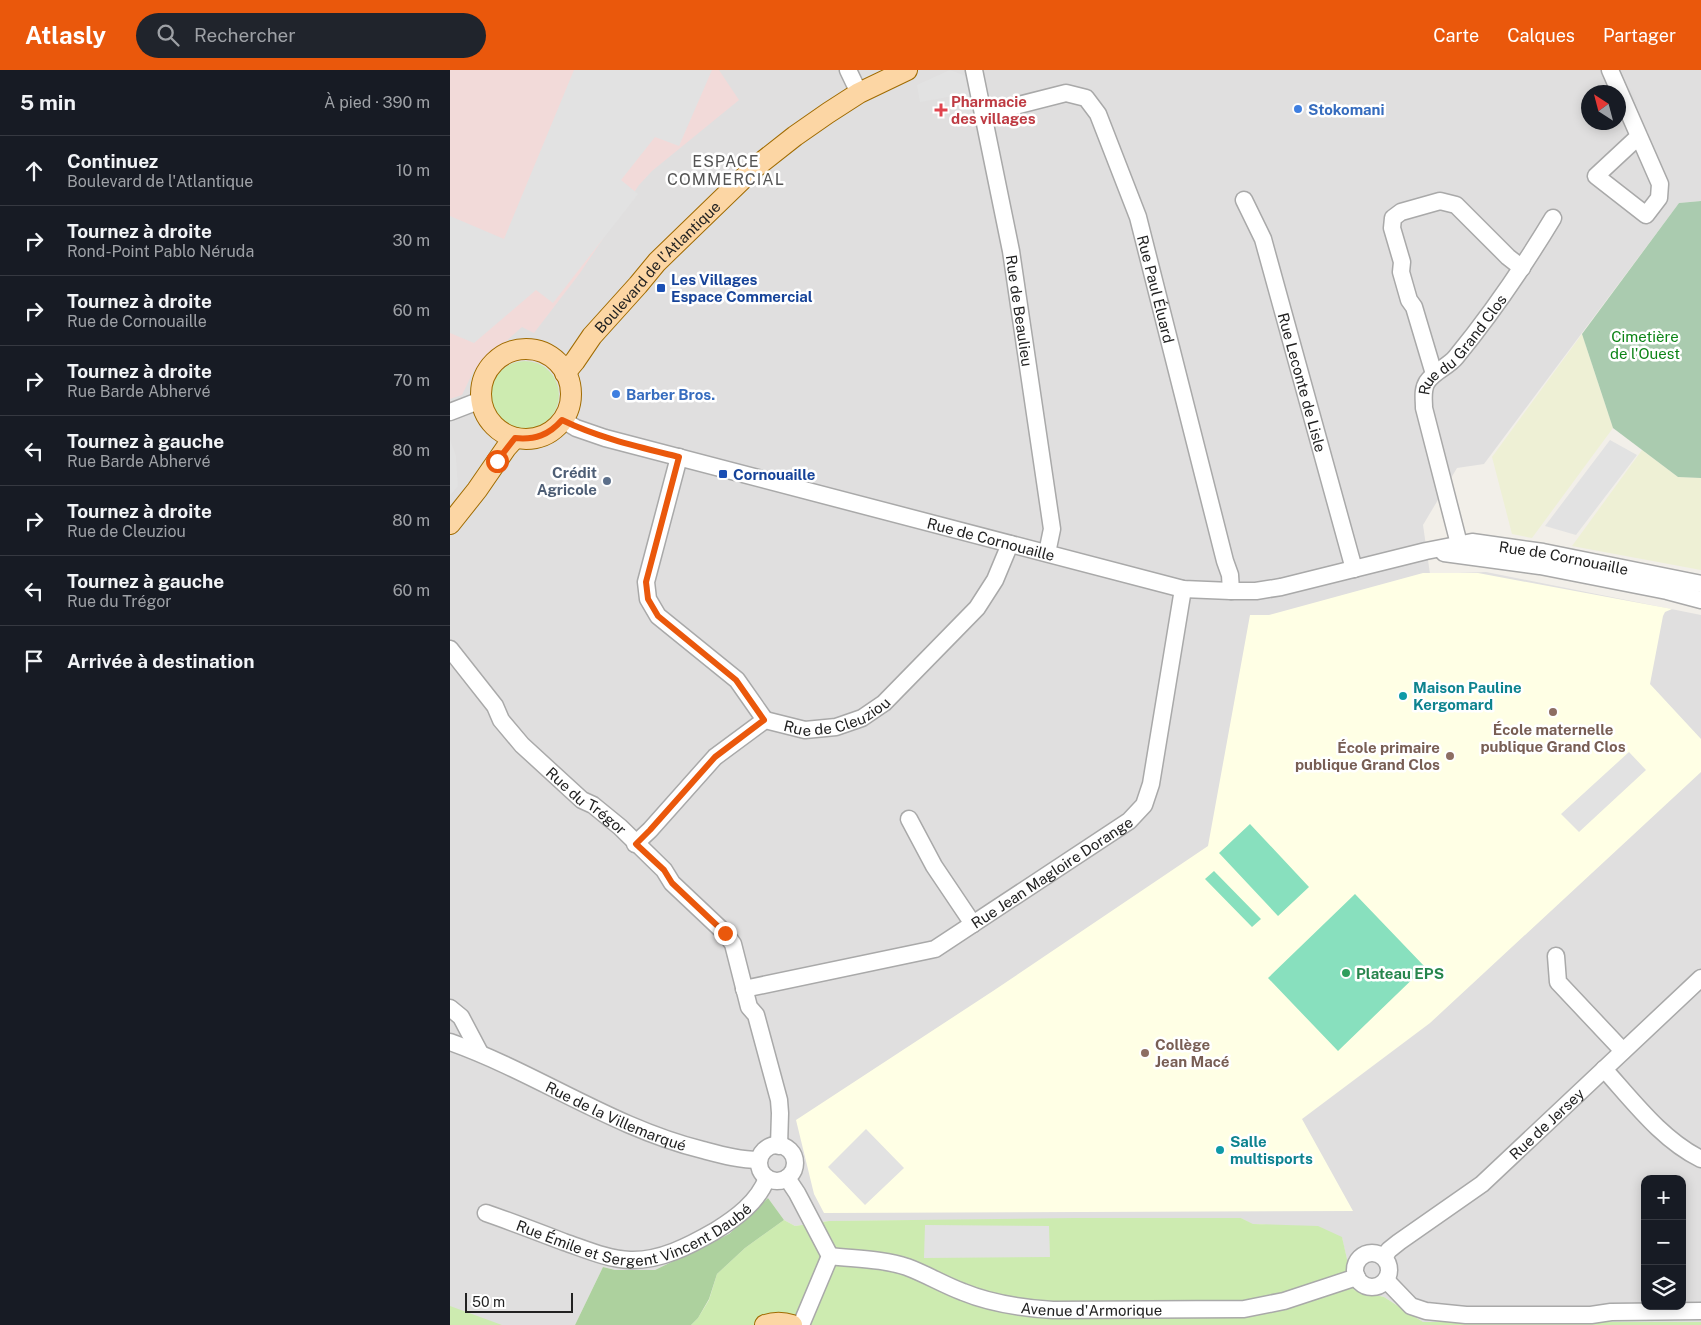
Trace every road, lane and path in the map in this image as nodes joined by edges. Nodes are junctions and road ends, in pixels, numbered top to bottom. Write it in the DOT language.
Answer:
graph roads {
  1 [pos="848,70"];
  2 [pos="907,70"];
  3 [pos="974,70"];
  4 [pos="1610,70"];
  5 [pos="859,93"];
  6 [pos="983,114"];
  7 [pos="1639,136"];
  8 [pos="1244,200"];
  9 [pos="1553,218"];
  10 [pos="1522,268"];
  11 [pos="565,373"];
  12 [pos="1434,374"];
  13 [pos="481,400"];
  14 [pos="450,412"];
  15 [pos="562,420"];
  16 [pos="515,438"];
  17 [pos="679,457"];
  18 [pos="450,524"];
  19 [pos="1010,544"];
  20 [pos="1459,544"];
  21 [pos="1426,551"];
  22 [pos="1047,553"];
  23 [pos="1354,569"];
  24 [pos="1701,584"];
  25 [pos="1183,589"];
  26 [pos="1231,591"];
  27 [pos="1701,600"];
  28 [pos="450,649"];
  29 [pos="764,720"];
  30 [pos="909,819"];
  31 [pos="636,844"];
  32 [pos="973,924"];
  33 [pos="1556,956"];
  34 [pos="1701,978"];
  35 [pos="744,989"];
  36 [pos="450,1008"];
  37 [pos="450,1042"];
  38 [pos="1623,1051"];
  39 [pos="480,1053"];
  40 [pos="1604,1069"];
  41 [pos="780,1146"];
  42 [pos="1701,1159"];
  43 [pos="759,1160"];
  44 [pos="767,1178"];
  45 [pos="787,1178"];
  46 [pos="486,1213"];
  47 [pos="830,1256"];
  48 [pos="1384,1258"];
  49 [pos="1357,1277"];
  50 [pos="1386,1280"];
  51 [pos="1701,1311"];
  52 [pos="765,1325"];
  53 [pos="792,1325"];
  54 [pos="801,1325"];
  1 -- 5 [label="street"];
  2 -- 5 [label="main road, Boulevard de l'Atlantique"];
  3 -- 6 [label="street, Rue de Beaulieu"];
  4 -- 7 [label="street"];
  5 -- 11 [label="main road, Boulevard de l'Atlantique"];
  6 -- 22 [label="street, Rue de Beaulieu"];
  6 -- 26 [label="street, Rue Paul Éluard"];
  7 -- 7 [label="street"];
  8 -- 23 [label="street, Rue Leconte de Lisle"];
  9 -- 10 [label="street, Rue du Grand Clos"];
  10 -- 12 [label="street, Rue du Grand Clos"];
  10 -- 12 [label="street"];
  11 -- 13 [label="main road"];
  11 -- 15 [label="main road"];
  12 -- 20 [label="street, Rue du Grand Clos"];
  13 -- 14 [label="street"];
  13 -- 16 [label="main road"];
  15 -- 16 [label="main road"];
  15 -- 17 [label="street, Rue de Cornouaille"];
  16 -- 18 [label="main road"];
  17 -- 19 [label="street, Rue de Cornouaille"];
  17 -- 29 [label="street"];
  19 -- 22 [label="street, Rue de Cornouaille"];
  19 -- 29 [label="street, Rue de Cleuziou"];
  20 -- 21 [label="street, Rue de Cornouaille"];
  20 -- 24 [label="street, Rue de Cornouaille"];
  21 -- 23 [label="street, Rue de Cornouaille"];
  21 -- 27 [label="street, Rue de Cornouaille"];
  22 -- 25 [label="street, Rue de Cornouaille"];
  23 -- 26 [label="street, Rue de Cornouaille"];
  25 -- 26 [label="street, Rue de Cornouaille"];
  25 -- 32 [label="street, Rue Jean Magloire Dorange"];
  28 -- 31 [label="street, Rue du Trégor"];
  29 -- 31 [label="street, Rue de Cleuziou"];
  30 -- 32 [label="street"];
  31 -- 35 [label="street, Rue du Trégor"];
  32 -- 35 [label="street, Rue Jean Magloire Dorange"];
  33 -- 38 [label="street"];
  34 -- 38 [label="street, Rue de Jersey"];
  35 -- 41 [label="street, Rue du Trégor"];
  36 -- 39 [label="street"];
  37 -- 39 [label="street, Rue de la Villemarqué"];
  38 -- 40 [label="street, Rue de Jersey"];
  39 -- 43 [label="street, Rue de la Villemarqué"];
  40 -- 42 [label="street"];
  40 -- 48 [label="street, Rue de Jersey"];
  41 -- 43 [label="street"];
  41 -- 45 [label="street"];
  43 -- 44 [label="street"];
  44 -- 45 [label="street"];
  44 -- 46 [label="street, Rue Émile et Sergent Vincent Daubé"];
  45 -- 47 [label="street"];
  47 -- 49 [label="street, Avenue d'Armorique"];
  47 -- 54 [label="street"];
  48 -- 49 [label="street"];
  48 -- 50 [label="street"];
  49 -- 50 [label="street"];
  50 -- 51 [label="street"];
  52 -- 53 [label="main road"];
}
